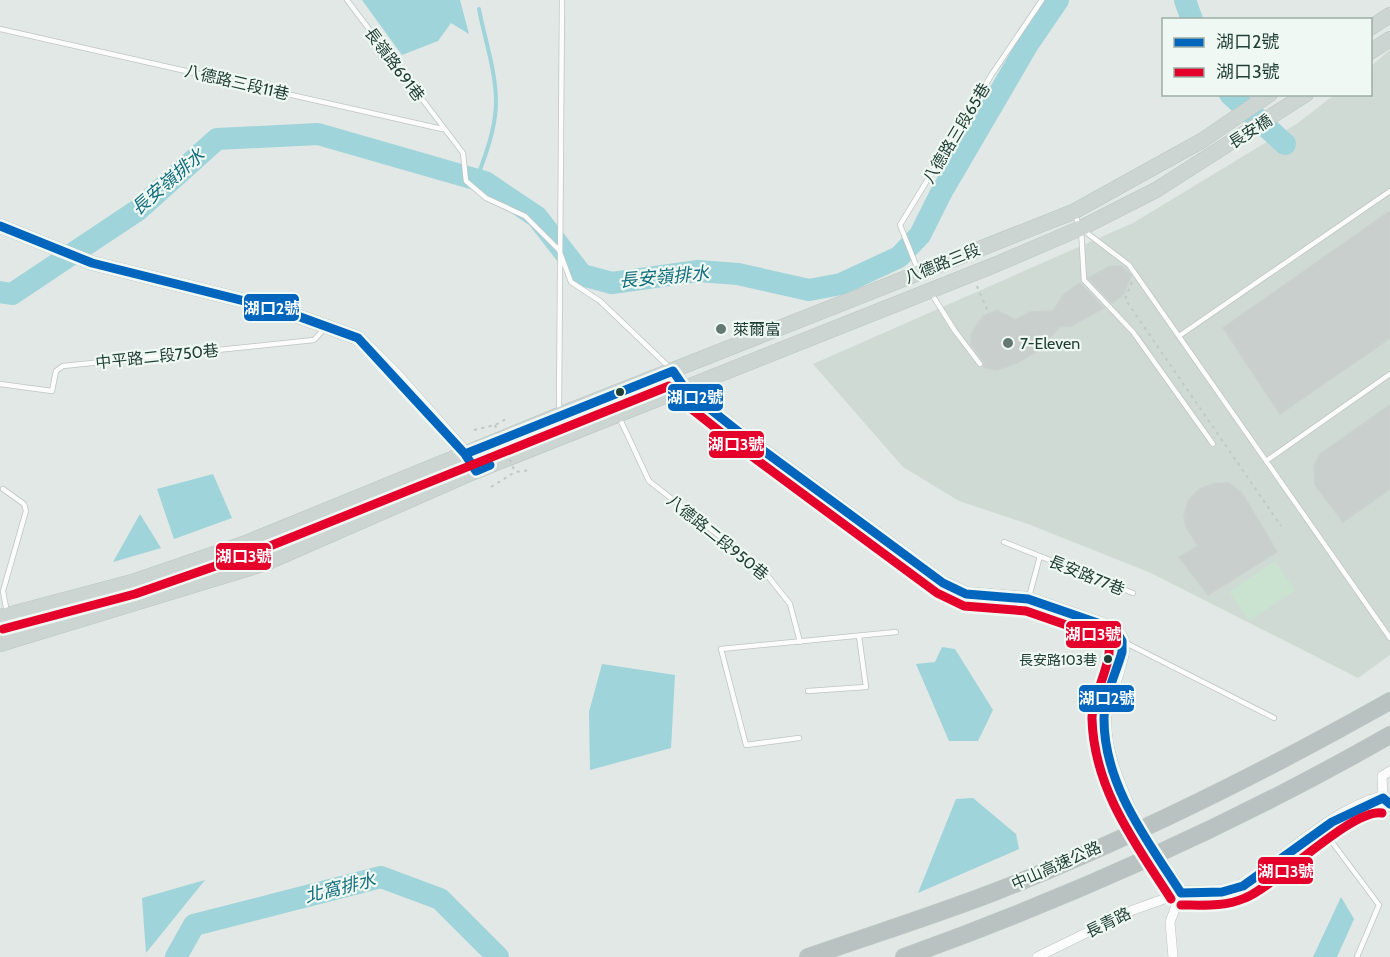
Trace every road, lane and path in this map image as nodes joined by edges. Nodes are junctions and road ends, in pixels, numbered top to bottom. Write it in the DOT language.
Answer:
graph roads {
  1 [pos="347,0"];
  2 [pos="562,0"];
  3 [pos="1042,0"];
  4 [pos="1390,15"];
  5 [pos="1372,27"];
  6 [pos="0,29"];
  7 [pos="1390,39"];
  8 [pos="1372,51"];
  9 [pos="1267,96"];
  10 [pos="1303,96"];
  11 [pos="442,129"];
  12 [pos="1203,140"];
  13 [pos="1213,155"];
  14 [pos="1390,191"];
  15 [pos="1073,212"];
  16 [pos="0,226"];
  17 [pos="1081,228"];
  18 [pos="559,250"];
  19 [pos="1129,265"];
  20 [pos="919,273"];
  21 [pos="972,274"];
  22 [pos="930,291"];
  23 [pos="989,314"];
  24 [pos="326,327"];
  25 [pos="1179,336"];
  26 [pos="980,364"];
  27 [pos="673,371"];
  28 [pos="1390,374"];
  29 [pos="0,384"];
  30 [pos="686,390"];
  31 [pos="559,415"];
  32 [pos="618,415"];
  33 [pos="506,419"];
  34 [pos="495,425"];
  35 [pos="474,430"];
  36 [pos="561,437"];
  37 [pos="1213,444"];
  38 [pos="465,454"];
  39 [pos="1266,461"];
  40 [pos="531,470"];
  41 [pos="476,471"];
  42 [pos="515,472"];
  43 [pos="490,487"];
  44 [pos="3,489"];
  45 [pos="1281,526"];
  46 [pos="1005,542"];
  47 [pos="1040,556"];
  48 [pos="1133,593"];
  49 [pos="1028,599"];
  50 [pos="4,616"];
  51 [pos="896,632"];
  52 [pos="859,636"];
  53 [pos="1390,638"];
  54 [pos="1122,641"];
  55 [pos="800,642"];
  56 [pos="0,644"];
  57 [pos="808,691"];
  58 [pos="1390,701"];
  59 [pos="1274,718"];
  60 [pos="1390,735"];
  61 [pos="799,738"];
  62 [pos="1390,771"];
  63 [pos="1387,801"];
  64 [pos="1131,815"];
  65 [pos="1322,828"];
  66 [pos="1181,892"];
  67 [pos="808,957"];
  68 [pos="904,957"];
  69 [pos="1037,957"];
  70 [pos="1173,957"];
  71 [pos="1357,957"];
  1 -- 11 [label="lane, 長嶺路691巷"];
  2 -- 18 [label="lane"];
  3 -- 20 [label="lane, 八德路三段65巷"];
  4 -- 5 [label="main road"];
  6 -- 11 [label="lane, 八德路三段11巷"];
  7 -- 8 [label="main road"];
  9 -- 12 [label="main road, 長安橋"];
  10 -- 13 [label="main road, 長安橋"];
  11 -- 18 [label="lane"];
  12 -- 15 [label="main road, 八德路三段"];
  13 -- 17 [label="main road, 八德路三段"];
  14 -- 25 [label="lane"];
  15 -- 17 [label="lane"];
  15 -- 20 [label="main road, 八德路三段"];
  16 -- 24 [label="street"];
  17 -- 19 [label="lane"];
  17 -- 21 [label="main road, 八德路三段"];
  17 -- 37 [label="lane"];
  18 -- 27 [label="lane"];
  18 -- 31 [label="lane"];
  19 -- 25 [label="lane"];
  19 -- 45 [label="path"];
  20 -- 27 [label="main road, 八德路三段"];
  21 -- 22 [label="main road, 八德路三段"];
  21 -- 23 [label="path"];
  22 -- 26 [label="lane"];
  22 -- 30 [label="main road, 八德路三段"];
  24 -- 29 [label="lane, 中平路二段750巷"];
  24 -- 38 [label="street"];
  25 -- 39 [label="lane"];
  27 -- 30 [label="street"];
  27 -- 31 [label="main road, 八德路三段"];
  28 -- 39 [label="lane"];
  30 -- 32 [label="main road, 八德路三段"];
  30 -- 49 [label="street"];
  31 -- 36 [label="lane"];
  31 -- 38 [label="main road, 八德路三段"];
  32 -- 36 [label="main road, 八德路三段"];
  32 -- 55 [label="lane, 八德路二段950巷"];
  33 -- 34 [label="path"];
  34 -- 35 [label="path"];
  34 -- 42 [label="path, bridge"];
  36 -- 41 [label="main road, 八德路三段"];
  38 -- 41 [label="street"];
  38 -- 50 [label="main road, 八德路三段"];
  39 -- 53 [label="lane"];
  40 -- 42 [label="path"];
  41 -- 56 [label="main road, 八德路三段"];
  42 -- 43 [label="path"];
  44 -- 50 [label="lane"];
  46 -- 47 [label="lane, 長安路77巷"];
  47 -- 48 [label="lane, 長安路77巷"];
  47 -- 49 [label="lane, 長安路77巷"];
  49 -- 54 [label="street"];
  51 -- 52 [label="lane"];
  52 -- 55 [label="lane"];
  52 -- 57 [label="lane"];
  54 -- 59 [label="lane"];
  54 -- 64 [label="street"];
  55 -- 61 [label="lane"];
  58 -- 67 [label="highway, 中山高速公路"];
  60 -- 68 [label="highway, 中山高速公路"];
  62 -- 63 [label="street"];
  63 -- 65 [label="street"];
  65 -- 66 [label="street"];
  65 -- 71 [label="lane"];
  66 -- 69 [label="street, 長青路"];
  66 -- 70 [label="street"];
}
